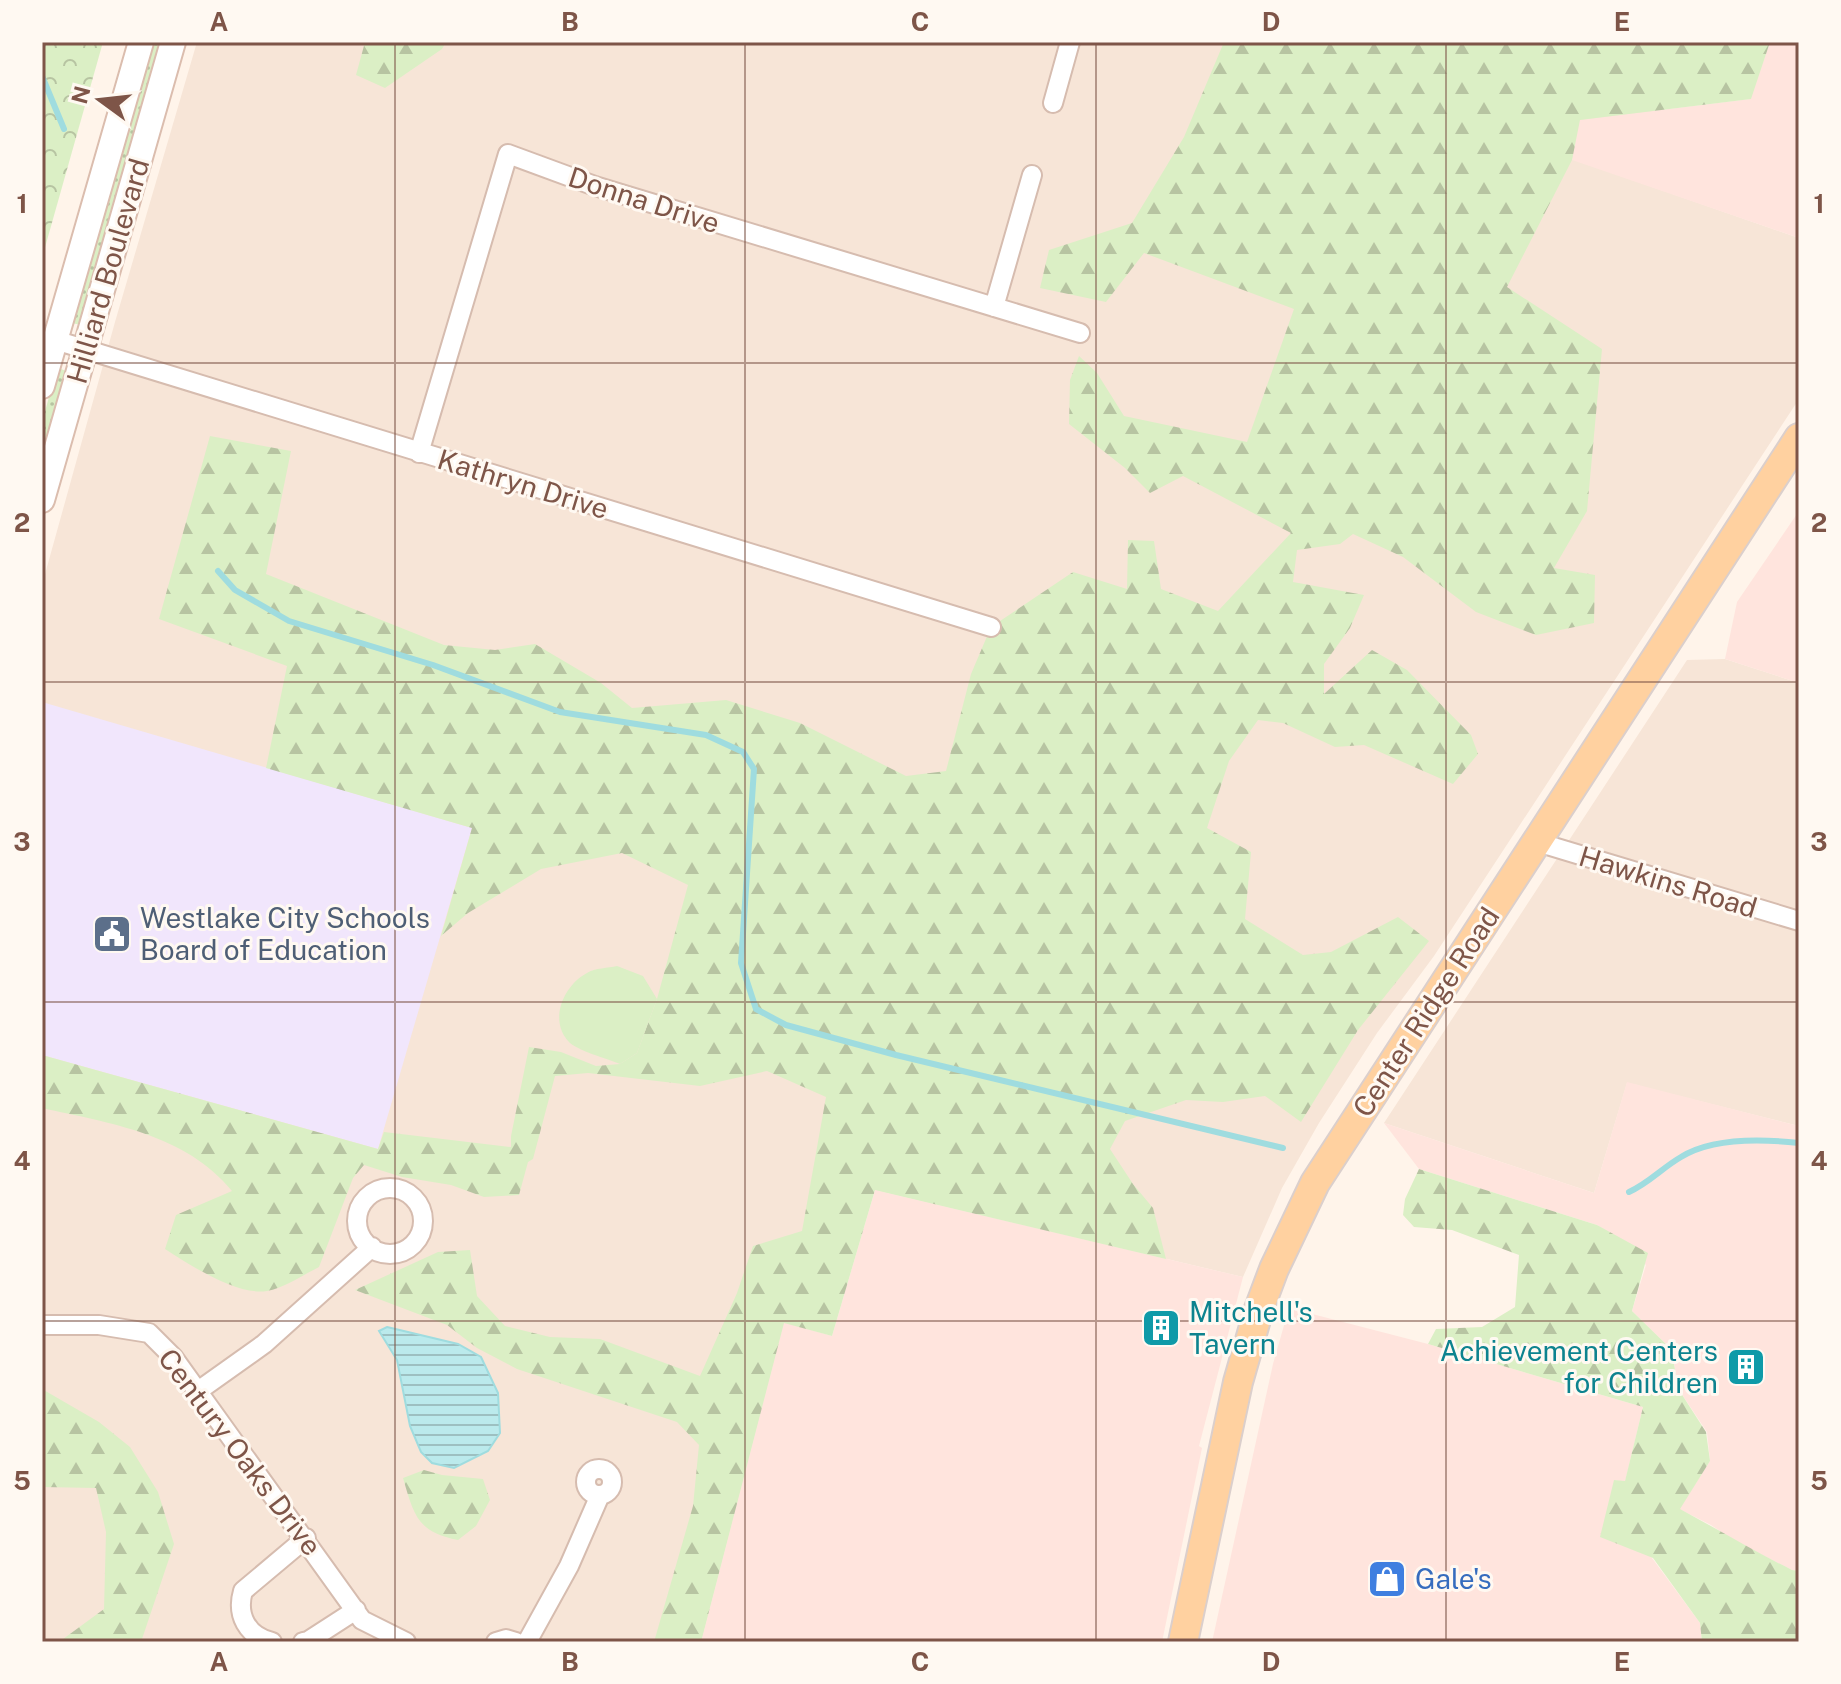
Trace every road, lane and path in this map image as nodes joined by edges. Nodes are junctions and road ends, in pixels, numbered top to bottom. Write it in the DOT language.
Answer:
graph roads {
  1 [pos="141,42"];
  2 [pos="173,42"];
  3 [pos="1070,42"];
  4 [pos="1053,103"];
  5 [pos="1032,175"];
  6 [pos="994,307"];
  7 [pos="1080,333"];
  8 [pos="55,340"];
  9 [pos="85,349"];
  10 [pos="42,386"];
  11 [pos="1799,438"];
  12 [pos="419,453"];
  13 [pos="42,500"];
  14 [pos="991,627"];
  15 [pos="1537,842"];
  16 [pos="1799,921"];
  17 [pos="372,1247"];
  18 [pos="42,1325"];
  19 [pos="198,1391"];
  20 [pos="600,1495"];
  21 [pos="306,1538"];
  22 [pos="356,1610"];
  23 [pos="272,1642"];
  24 [pos="303,1642"];
  25 [pos="406,1642"];
  26 [pos="496,1642"];
  27 [pos="516,1642"];
  28 [pos="527,1642"];
  29 [pos="1183,1642"];
  1 -- 8 [label="main road, Hilliard Boulevard"];
  2 -- 9 [label="main road, Hilliard Boulevard"];
  3 -- 4 [label="street"];
  5 -- 6 [label="street"];
  6 -- 7 [label="street, Donna Drive"];
  6 -- 12 [label="street, Donna Drive"];
  8 -- 9 [label="street, Kathryn Drive"];
  8 -- 10 [label="main road, Hilliard Boulevard"];
  9 -- 12 [label="street, Kathryn Drive"];
  9 -- 13 [label="main road, Hilliard Boulevard"];
  11 -- 15 [label="main road, Center Ridge Road"];
  12 -- 14 [label="street, Kathryn Drive"];
  15 -- 16 [label="street, Hawkins Road"];
  15 -- 29 [label="main road, Center Ridge Road"];
  17 -- 19 [label="street"];
  18 -- 19 [label="street, Century Oaks Drive"];
  19 -- 21 [label="street, Century Oaks Drive"];
  20 -- 28 [label="street"];
  21 -- 22 [label="street, Century Oaks Drive"];
  21 -- 23 [label="street"];
  22 -- 24 [label="street"];
  22 -- 25 [label="street, Century Oaks Drive"];
  26 -- 27 [label="street"];
}
